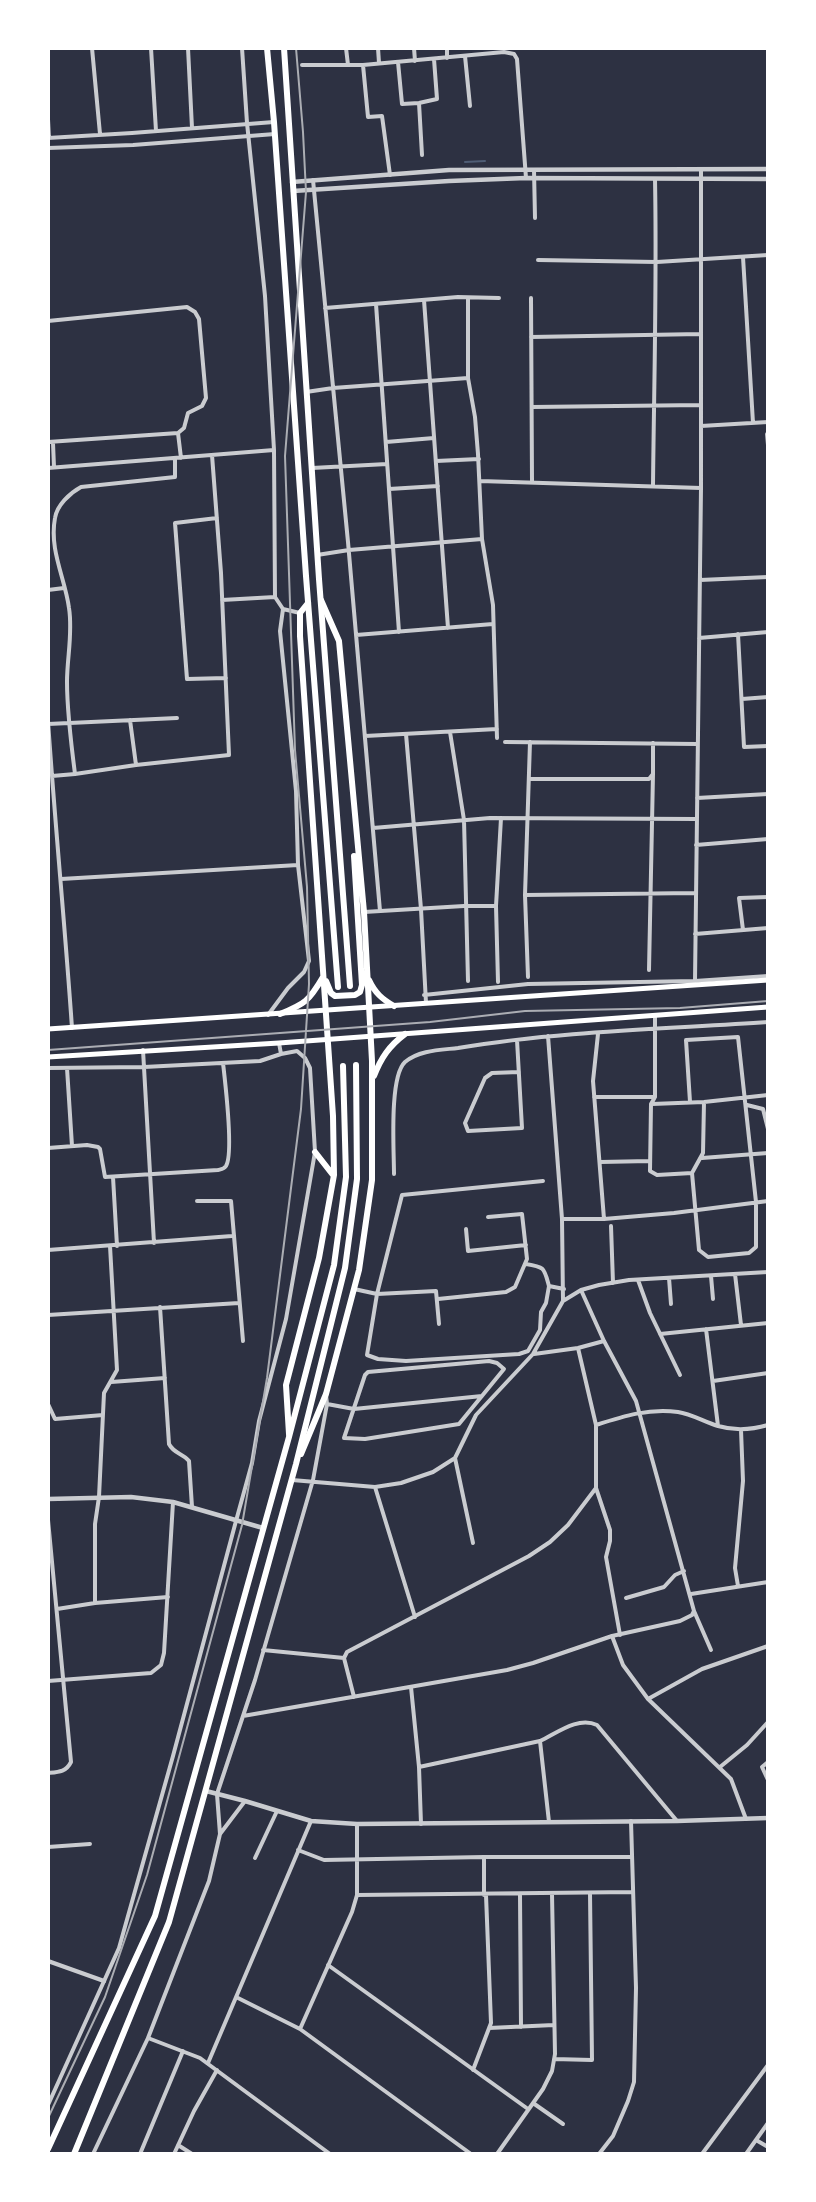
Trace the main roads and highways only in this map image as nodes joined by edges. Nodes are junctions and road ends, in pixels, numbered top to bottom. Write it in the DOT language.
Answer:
graph roads {
  1 [pos="267,48"];
  2 [pos="284,48"];
  3 [pos="321,600"];
  4 [pos="308,603"];
  5 [pos="356,836"];
  6 [pos="324,975"];
  7 [pos="368,977"];
  8 [pos="768,978"];
  9 [pos="350,986"];
  10 [pos="338,987"];
  11 [pos="394,1006"];
  12 [pos="768,1007"];
  13 [pos="368,1008"];
  14 [pos="326,1011"];
  15 [pos="280,1014"];
  16 [pos="48,1029"];
  17 [pos="405,1034"];
  18 [pos="370,1036"];
  19 [pos="328,1039"];
  20 [pos="48,1057"];
  21 [pos="356,1065"];
  22 [pos="343,1066"];
  23 [pos="373,1082"];
  24 [pos="315,1152"];
  25 [pos="334,1175"];
  26 [pos="290,1437"];
  27 [pos="296,1464"];
  28 [pos="48,2149"];
  29 [pos="74,2154"];
  1 -- 4 [label="main road"];
  2 -- 3 [label="main road"];
  3 -- 5 [label="main road"];
  3 -- 9 [label="main road"];
  4 -- 6 [label="main road"];
  4 -- 10 [label="main road"];
  5 -- 6 [label="main road"];
  5 -- 7 [label="main road"];
  6 -- 14 [label="main road"];
  6 -- 15 [label="main road"];
  7 -- 11 [label="main road"];
  7 -- 13 [label="main road"];
  8 -- 11 [label="main road"];
  11 -- 13 [label="main road"];
  12 -- 17 [label="main road"];
  13 -- 14 [label="main road"];
  13 -- 18 [label="main road"];
  14 -- 15 [label="main road"];
  14 -- 19 [label="main road"];
  15 -- 16 [label="main road"];
  17 -- 18 [label="main road"];
  17 -- 23 [label="main road"];
  18 -- 19 [label="main road"];
  18 -- 23 [label="main road"];
  19 -- 20 [label="main road"];
  19 -- 25 [label="main road"];
  21 -- 27 [label="main road"];
  22 -- 26 [label="main road"];
  23 -- 27 [label="main road"];
  24 -- 25 [label="main road"];
  25 -- 26 [label="main road"];
  26 -- 28 [label="main road"];
  27 -- 29 [label="main road"];
}
